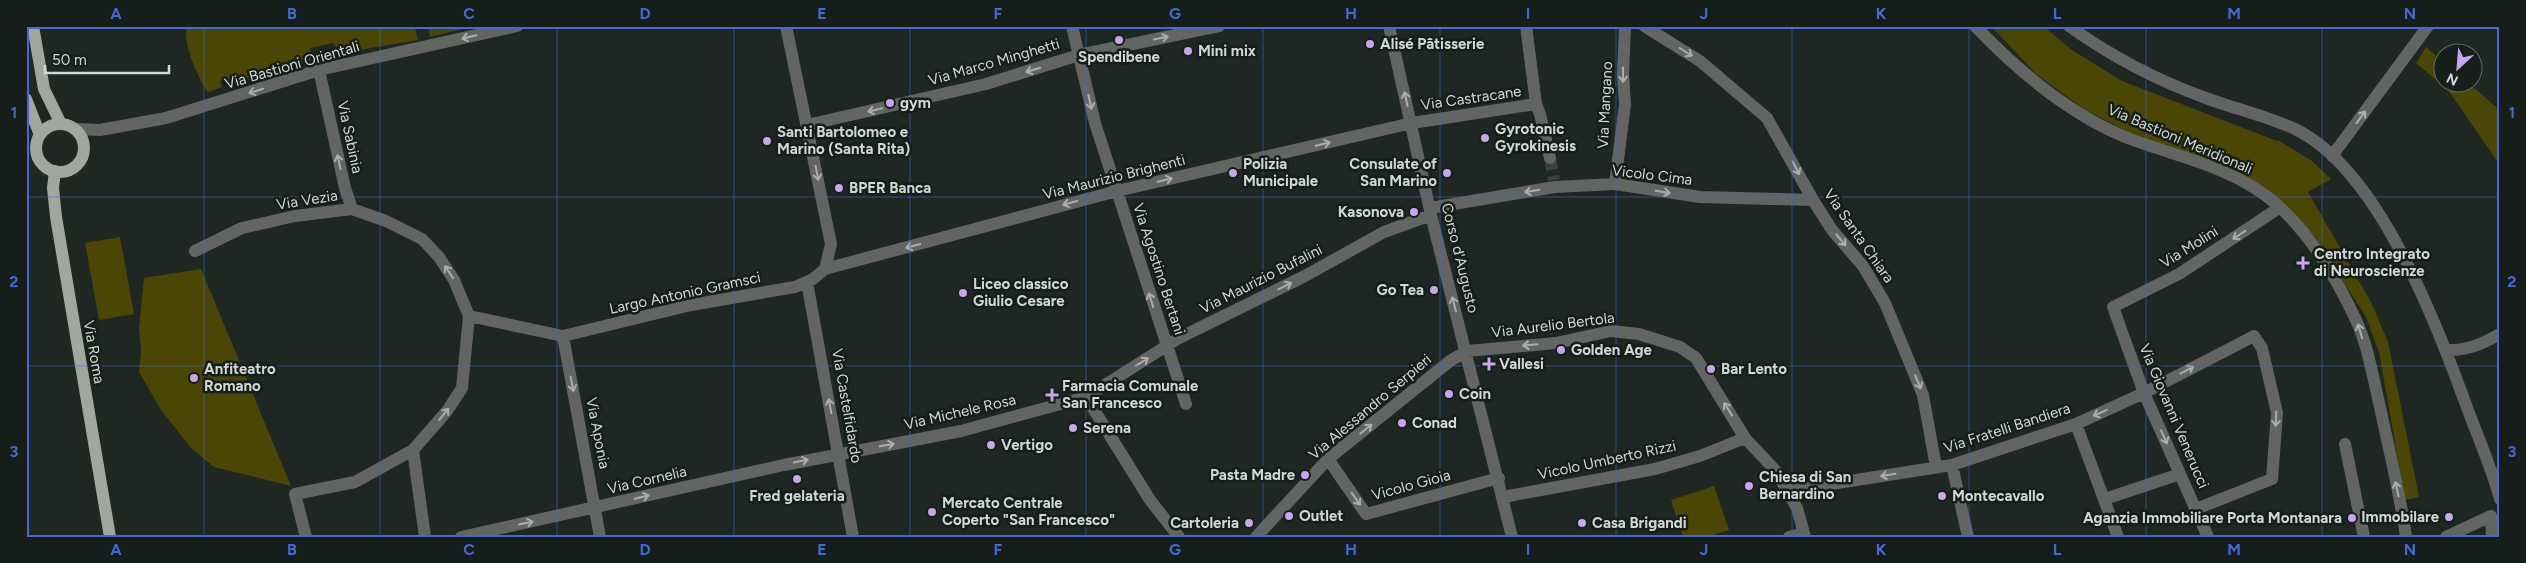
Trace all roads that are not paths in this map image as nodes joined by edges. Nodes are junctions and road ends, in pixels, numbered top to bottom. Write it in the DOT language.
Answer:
graph roads {
  1 [pos="33,26"];
  2 [pos="517,26"];
  3 [pos="786,26"];
  4 [pos="1072,26"];
  5 [pos="1219,26"];
  6 [pos="1389,26"];
  7 [pos="1526,26"];
  8 [pos="1625,26"];
  9 [pos="1644,26"];
  10 [pos="1975,26"];
  11 [pos="2069,26"];
  12 [pos="2428,26"];
  13 [pos="1079,55"];
  14 [pos="319,70"];
  15 [pos="26,99"];
  16 [pos="1536,104"];
  17 [pos="1412,123"];
  18 [pos="62,124"];
  19 [pos="807,126"];
  20 [pos="76,129"];
  21 [pos="40,135"];
  22 [pos="2332,156"];
  23 [pos="1550,158"];
  24 [pos="55,172"];
  25 [pos="1615,184"];
  26 [pos="1117,191"];
  27 [pos="1813,200"];
  28 [pos="2279,208"];
  29 [pos="352,209"];
  30 [pos="1430,212"];
  31 [pos="195,251"];
  32 [pos="825,269"];
  33 [pos="810,280"];
  34 [pos="2113,307"];
  35 [pos="469,316"];
  36 [pos="2500,334"];
  37 [pos="563,336"];
  38 [pos="1166,346"];
  39 [pos="2446,350"];
  40 [pos="1467,351"];
  41 [pos="2144,393"];
  42 [pos="1086,397"];
  43 [pos="1186,404"];
  44 [pos="2076,424"];
  45 [pos="1745,438"];
  46 [pos="2345,444"];
  47 [pos="413,450"];
  48 [pos="839,454"];
  49 [pos="1328,459"];
  50 [pos="1952,465"];
  51 [pos="1936,468"];
  52 [pos="2180,474"];
  53 [pos="1499,478"];
  54 [pos="1786,490"];
  55 [pos="1503,497"];
  56 [pos="2105,499"];
  57 [pos="2500,500"];
  58 [pos="595,508"];
  59 [pos="2196,509"];
  60 [pos="1805,535"];
  61 [pos="110,537"];
  62 [pos="306,537"];
  63 [pos="425,537"];
  64 [pos="461,537"];
  65 [pos="600,537"];
  66 [pos="853,537"];
  67 [pos="1179,537"];
  68 [pos="1256,537"];
  69 [pos="1512,537"];
  70 [pos="1789,537"];
  71 [pos="1968,537"];
  72 [pos="2118,537"];
  73 [pos="2208,537"];
  74 [pos="2364,537"];
  75 [pos="2406,537"];
  76 [pos="2446,537"];
  77 [pos="2492,537"];
  1 -- 18 [label="main road"];
  2 -- 14 [label="street, Via Bastioni Orientali, one-way"];
  3 -- 19 [label="street"];
  4 -- 13 [label="street, Via Agostino Bertani"];
  13 -- 5 [label="street, Via Marco Minghetti, one-way"];
  17 -- 6 [label="street, Corso d'Augusto, one-way"];
  7 -- 16 [label="street"];
  8 -- 25 [label="street, Via Mangano, one-way"];
  9 -- 27 [label="street, Via Santa Chiara, one-way"];
  10 -- 28 [label="street, Via Bastioni Meridionali"];
  11 -- 22 [label="street"];
  22 -- 12 [label="street, one-way"];
  13 -- 19 [label="street, Via Marco Minghetti, one-way"];
  13 -- 26 [label="street, Via Agostino Bertani, one-way"];
  14 -- 20 [label="street, Via Bastioni Orientali, one-way"];
  29 -- 14 [label="street, Via Sabinia, one-way"];
  15 -- 21 [label="main road"];
  16 -- 17 [label="street, Via Castracane"];
  16 -- 23 [label="street"];
  26 -- 17 [label="street, Via Maurizio Brighenti, one-way"];
  17 -- 30 [label="street, Corso d'Augusto"];
  18 -- 20 [label="main road"];
  18 -- 21 [label="main road"];
  19 -- 32 [label="street, one-way"];
  20 -- 24 [label="main road"];
  21 -- 24 [label="main road"];
  22 -- 39 [label="street"];
  24 -- 61 [label="main road, Via Roma"];
  25 -- 27 [label="street, Vicolo Cima, one-way"];
  25 -- 30 [label="street, Vicolo Cima, one-way"];
  26 -- 32 [label="street, Via Maurizio Brighenti, one-way"];
  38 -- 26 [label="street, Via Agostino Bertani, one-way"];
  27 -- 51 [label="street, Via Santa Chiara, one-way"];
  28 -- 34 [label="street, Via Molini, one-way"];
  75 -- 28 [label="street, Via Bastioni Meridionali, one-way"];
  29 -- 31 [label="street, Via Vezia"];
  35 -- 29 [label="street, Via Vezia, one-way"];
  38 -- 30 [label="street, Via Maurizio Bufalini, one-way"];
  40 -- 30 [label="street, Corso d'Augusto, one-way"];
  32 -- 33 [label="street"];
  33 -- 37 [label="street, Largo Antonio Gramsci"];
  48 -- 33 [label="street, Via Castelfidardo, one-way"];
  34 -- 41 [label="street, Via Giovanni Venerucci"];
  35 -- 37 [label="street"];
  47 -- 35 [label="street, Via Vezia, one-way"];
  36 -- 39 [label="street"];
  37 -- 58 [label="street, Via Aponia, one-way"];
  42 -- 38 [label="street, Via Maurizio Bufalini, one-way"];
  38 -- 43 [label="street, Via Agostino Bertani"];
  39 -- 57 [label="street"];
  45 -- 40 [label="street, Via Aurelio Bertola, one-way"];
  49 -- 40 [label="street, Via Alessandro Serpieri, one-way"];
  40 -- 53 [label="street, Corso d'Augusto"];
  41 -- 44 [label="street, Via Fratelli Bandiera, one-way"];
  41 -- 52 [label="street, Via Giovanni Venerucci, one-way"];
  41 -- 59 [label="street, Via Fratelli Bandiera, one-way"];
  48 -- 42 [label="street, Via Michele Rosa, one-way"];
  42 -- 67 [label="street"];
  44 -- 50 [label="street, Via Fratelli Bandiera"];
  44 -- 56 [label="street"];
  45 -- 54 [label="street, Via Aurelio Bertola"];
  45 -- 55 [label="street, Vicolo Umberto Rizzi"];
  46 -- 74 [label="street"];
  47 -- 62 [label="street, Via Vezia"];
  47 -- 63 [label="street"];
  58 -- 48 [label="street, Via Cornelia, one-way"];
  48 -- 66 [label="street, Via Castelfidardo"];
  49 -- 53 [label="street, Vicolo Gioia, one-way"];
  49 -- 68 [label="street, Via Alessandro Serpieri"];
  50 -- 51 [label="street, Via Fratelli Bandiera"];
  50 -- 71 [label="street"];
  51 -- 54 [label="street, Via Fratelli Bandiera, one-way"];
  52 -- 56 [label="street"];
  52 -- 59 [label="street, Via Giovanni Venerucci"];
  53 -- 55 [label="street, Corso d'Augusto"];
  54 -- 60 [label="street, Via Aurelio Bertola"];
  55 -- 69 [label="street, Corso d'Augusto"];
  56 -- 72 [label="street"];
  64 -- 58 [label="street, Via Cornelia, one-way"];
  58 -- 65 [label="street, Via Aponia"];
  59 -- 73 [label="street, Via Giovanni Venerucci"];
  60 -- 70 [label="street"];
  76 -- 77 [label="street"];
}
